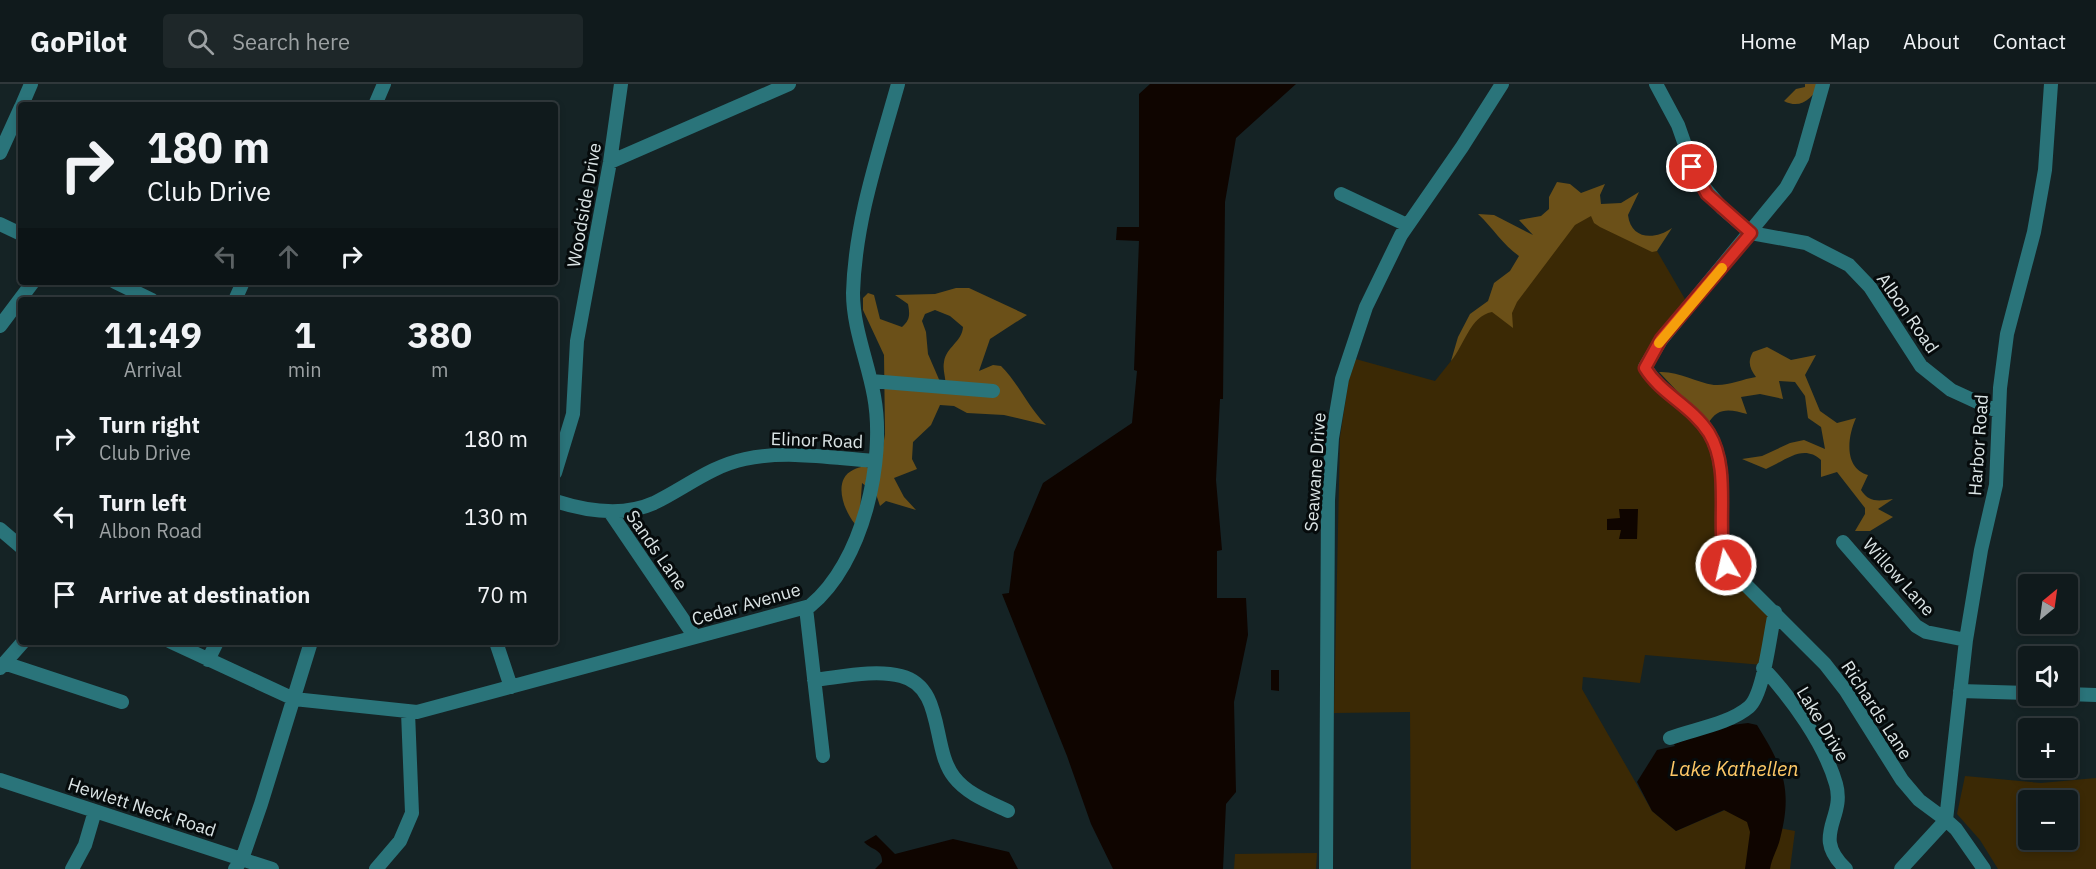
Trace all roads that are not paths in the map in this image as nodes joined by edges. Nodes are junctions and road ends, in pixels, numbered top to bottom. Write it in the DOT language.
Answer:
graph roads {
  1 [pos="31,84"];
  2 [pos="384,84"];
  3 [pos="621,84"];
  4 [pos="789,84"];
  5 [pos="898,84"];
  6 [pos="1502,84"];
  7 [pos="1656,84"];
  8 [pos="1823,84"];
  9 [pos="2051,84"];
  10 [pos="24,102"];
  11 [pos="376,102"];
  12 [pos="18,115"];
  13 [pos="0,153"];
  14 [pos="610,162"];
  15 [pos="1341,194"];
  16 [pos="0,224"];
  17 [pos="1407,225"];
  18 [pos="18,233"];
  19 [pos="1751,233"];
  20 [pos="137,287"];
  21 [pos="149,297"];
  22 [pos="18,302"];
  23 [pos="0,326"];
  24 [pos="871,381"];
  25 [pos="993,391"];
  26 [pos="1999,412"];
  27 [pos="874,461"];
  28 [pos="558,463"];
  29 [pos="558,502"];
  30 [pos="610,512"];
  31 [pos="0,529"];
  32 [pos="1843,542"];
  33 [pos="18,544"];
  34 [pos="806,608"];
  35 [pos="1775,612"];
  36 [pos="696,637"];
  37 [pos="1966,640"];
  38 [pos="20,645"];
  39 [pos="177,645"];
  40 [pos="216,645"];
  41 [pos="310,645"];
  42 [pos="497,645"];
  43 [pos="208,660"];
  44 [pos="2,666"];
  45 [pos="1763,668"];
  46 [pos="814,680"];
  47 [pos="511,687"];
  48 [pos="1960,691"];
  49 [pos="2018,693"];
  50 [pos="2078,694"];
  51 [pos="2096,695"];
  52 [pos="294,699"];
  53 [pos="122,702"];
  54 [pos="408,712"];
  55 [pos="1670,738"];
  56 [pos="823,756"];
  57 [pos="0,780"];
  58 [pos="94,811"];
  59 [pos="1008,811"];
  60 [pos="1946,820"];
  61 [pos="239,864"];
  62 [pos="72,869"];
  63 [pos="272,869"];
  64 [pos="376,869"];
  65 [pos="1326,869"];
  66 [pos="1846,869"];
  67 [pos="1900,869"];
  68 [pos="1984,869"];
  1 -- 10 [label="street"];
  2 -- 11 [label="street"];
  3 -- 14 [label="street, Woodside Drive"];
  4 -- 14 [label="street"];
  5 -- 24 [label="street, Cedar Avenue"];
  6 -- 17 [label="street, Seawane Drive"];
  7 -- 19 [label="street"];
  8 -- 19 [label="street"];
  9 -- 26 [label="street, Harbor Road"];
  12 -- 13 [label="street"];
  14 -- 28 [label="street, Woodside Drive"];
  15 -- 17 [label="street"];
  16 -- 18 [label="street"];
  17 -- 65 [label="street, Seawane Drive"];
  19 -- 26 [label="street, Albon Road"];
  19 -- 35 [label="street, Richards Lane"];
  20 -- 21 [label="street"];
  22 -- 23 [label="street"];
  24 -- 25 [label="street"];
  24 -- 27 [label="street, Cedar Avenue"];
  26 -- 37 [label="street, Harbor Road"];
  27 -- 30 [label="street, Elinor Road"];
  27 -- 34 [label="street, Cedar Avenue"];
  29 -- 30 [label="street, Elinor Road"];
  30 -- 36 [label="street, Sands Lane"];
  31 -- 33 [label="street"];
  32 -- 37 [label="street, Willow Lane"];
  34 -- 36 [label="street, Cedar Avenue"];
  34 -- 46 [label="street"];
  35 -- 45 [label="street"];
  35 -- 60 [label="street, Richards Lane"];
  36 -- 47 [label="street, Cedar Avenue"];
  37 -- 48 [label="street, Harbor Road"];
  38 -- 44 [label="street"];
  39 -- 43 [label="street, Cedar Avenue"];
  40 -- 43 [label="street"];
  41 -- 52 [label="street"];
  42 -- 47 [label="street"];
  43 -- 52 [label="street, Cedar Avenue"];
  44 -- 53 [label="street"];
  45 -- 55 [label="street"];
  45 -- 66 [label="street, Lake Drive"];
  46 -- 56 [label="street"];
  46 -- 59 [label="street"];
  47 -- 54 [label="street, Cedar Avenue"];
  48 -- 49 [label="street"];
  48 -- 60 [label="street, Harbor Road"];
  50 -- 51 [label="street"];
  52 -- 54 [label="street, Cedar Avenue"];
  52 -- 61 [label="street"];
  54 -- 64 [label="street"];
  57 -- 58 [label="street, Hewlett Neck Road"];
  58 -- 61 [label="street, Hewlett Neck Road"];
  58 -- 62 [label="street"];
  60 -- 67 [label="street"];
  60 -- 68 [label="street"];
  61 -- 63 [label="street, Hewlett Neck Road"];
}
